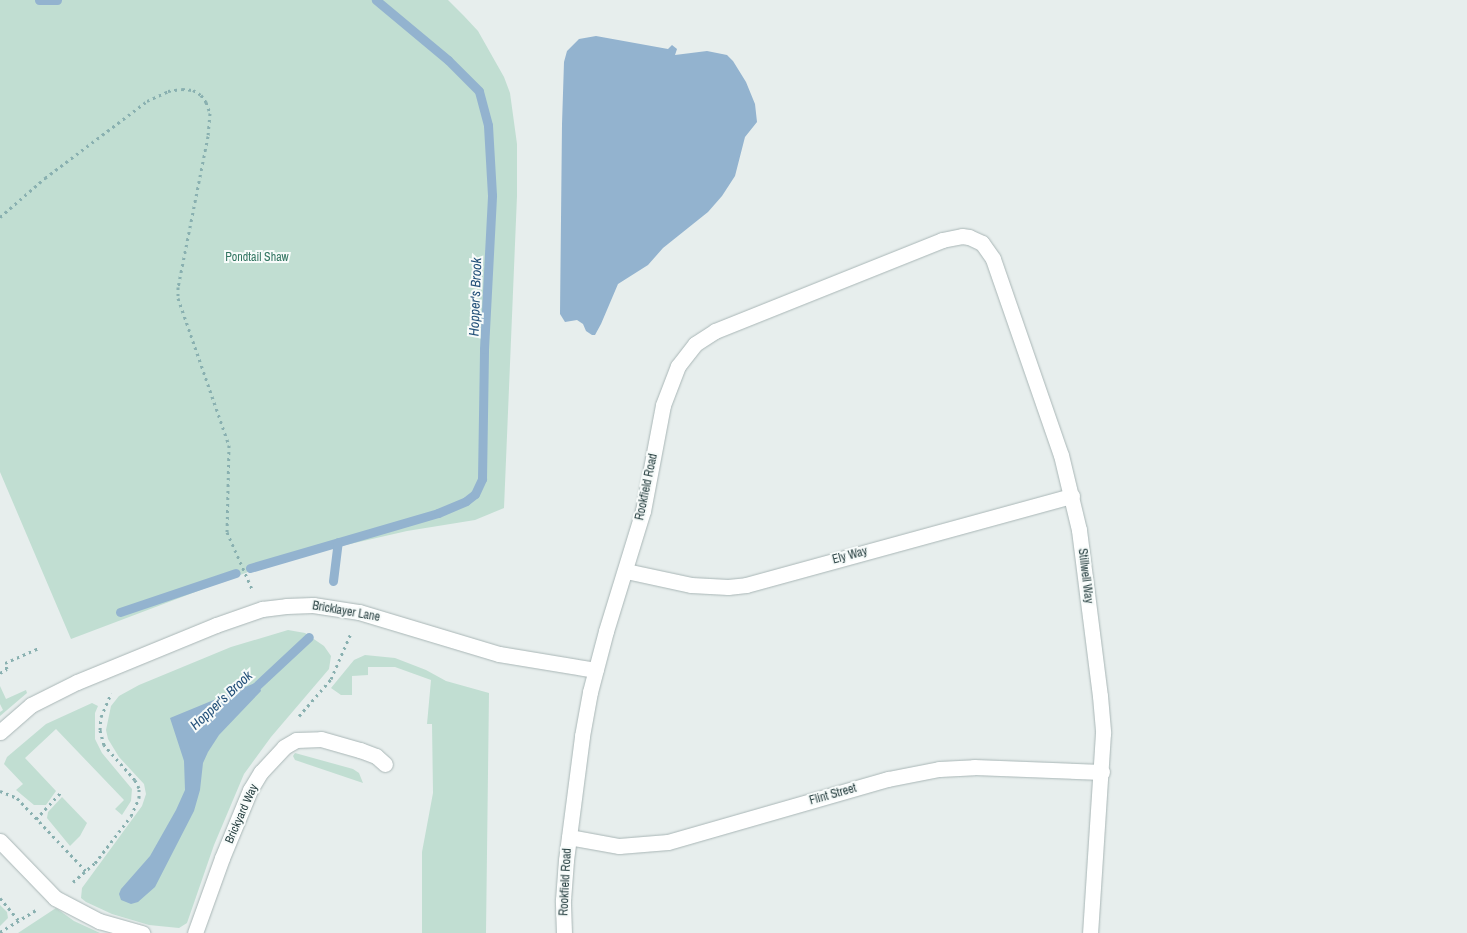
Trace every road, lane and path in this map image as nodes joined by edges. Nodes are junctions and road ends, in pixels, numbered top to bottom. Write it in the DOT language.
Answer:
graph roads {
  1 [pos="0,218"];
  2 [pos="976,239"];
  3 [pos="1072,496"];
  4 [pos="626,571"];
  5 [pos="262,609"];
  6 [pos="359,612"];
  7 [pos="38,648"];
  8 [pos="131,661"];
  9 [pos="596,670"];
  10 [pos="0,673"];
  11 [pos="0,732"];
  12 [pos="300,740"];
  13 [pos="385,764"];
  14 [pos="1102,772"];
  15 [pos="0,791"];
  16 [pos="61,792"];
  17 [pos="36,819"];
  18 [pos="569,837"];
  19 [pos="0,841"];
  20 [pos="86,871"];
  21 [pos="0,898"];
  22 [pos="55,898"];
  23 [pos="19,921"];
  24 [pos="0,932"];
  25 [pos="142,933"];
  26 [pos="196,933"];
  27 [pos="564,933"];
  28 [pos="1090,933"];
  1 -- 5 [label="path"];
  2 -- 3 [label="street, Stillwell Way"];
  2 -- 4 [label="street, Rookfield Road"];
  3 -- 4 [label="street, Ely Way"];
  3 -- 14 [label="street, Stillwell Way"];
  4 -- 9 [label="street, Rookfield Road"];
  5 -- 6 [label="street, Bricklayer Lane"];
  5 -- 8 [label="street, Bricklayer Lane"];
  6 -- 9 [label="street, Bricklayer Lane"];
  6 -- 12 [label="path"];
  7 -- 10 [label="path"];
  8 -- 11 [label="street, Bricklayer Lane"];
  8 -- 20 [label="path"];
  9 -- 18 [label="street, Rookfield Road"];
  12 -- 13 [label="street"];
  12 -- 26 [label="street, Brickyard Way"];
  14 -- 18 [label="street, Flint Street"];
  14 -- 28 [label="street, Stillwell Way"];
  15 -- 17 [label="path"];
  16 -- 17 [label="path"];
  17 -- 20 [label="path"];
  18 -- 27 [label="street, Rookfield Road"];
  19 -- 22 [label="street"];
  20 -- 22 [label="path"];
  21 -- 23 [label="path"];
  22 -- 23 [label="path"];
  22 -- 25 [label="street"];
  23 -- 24 [label="path"];
}
